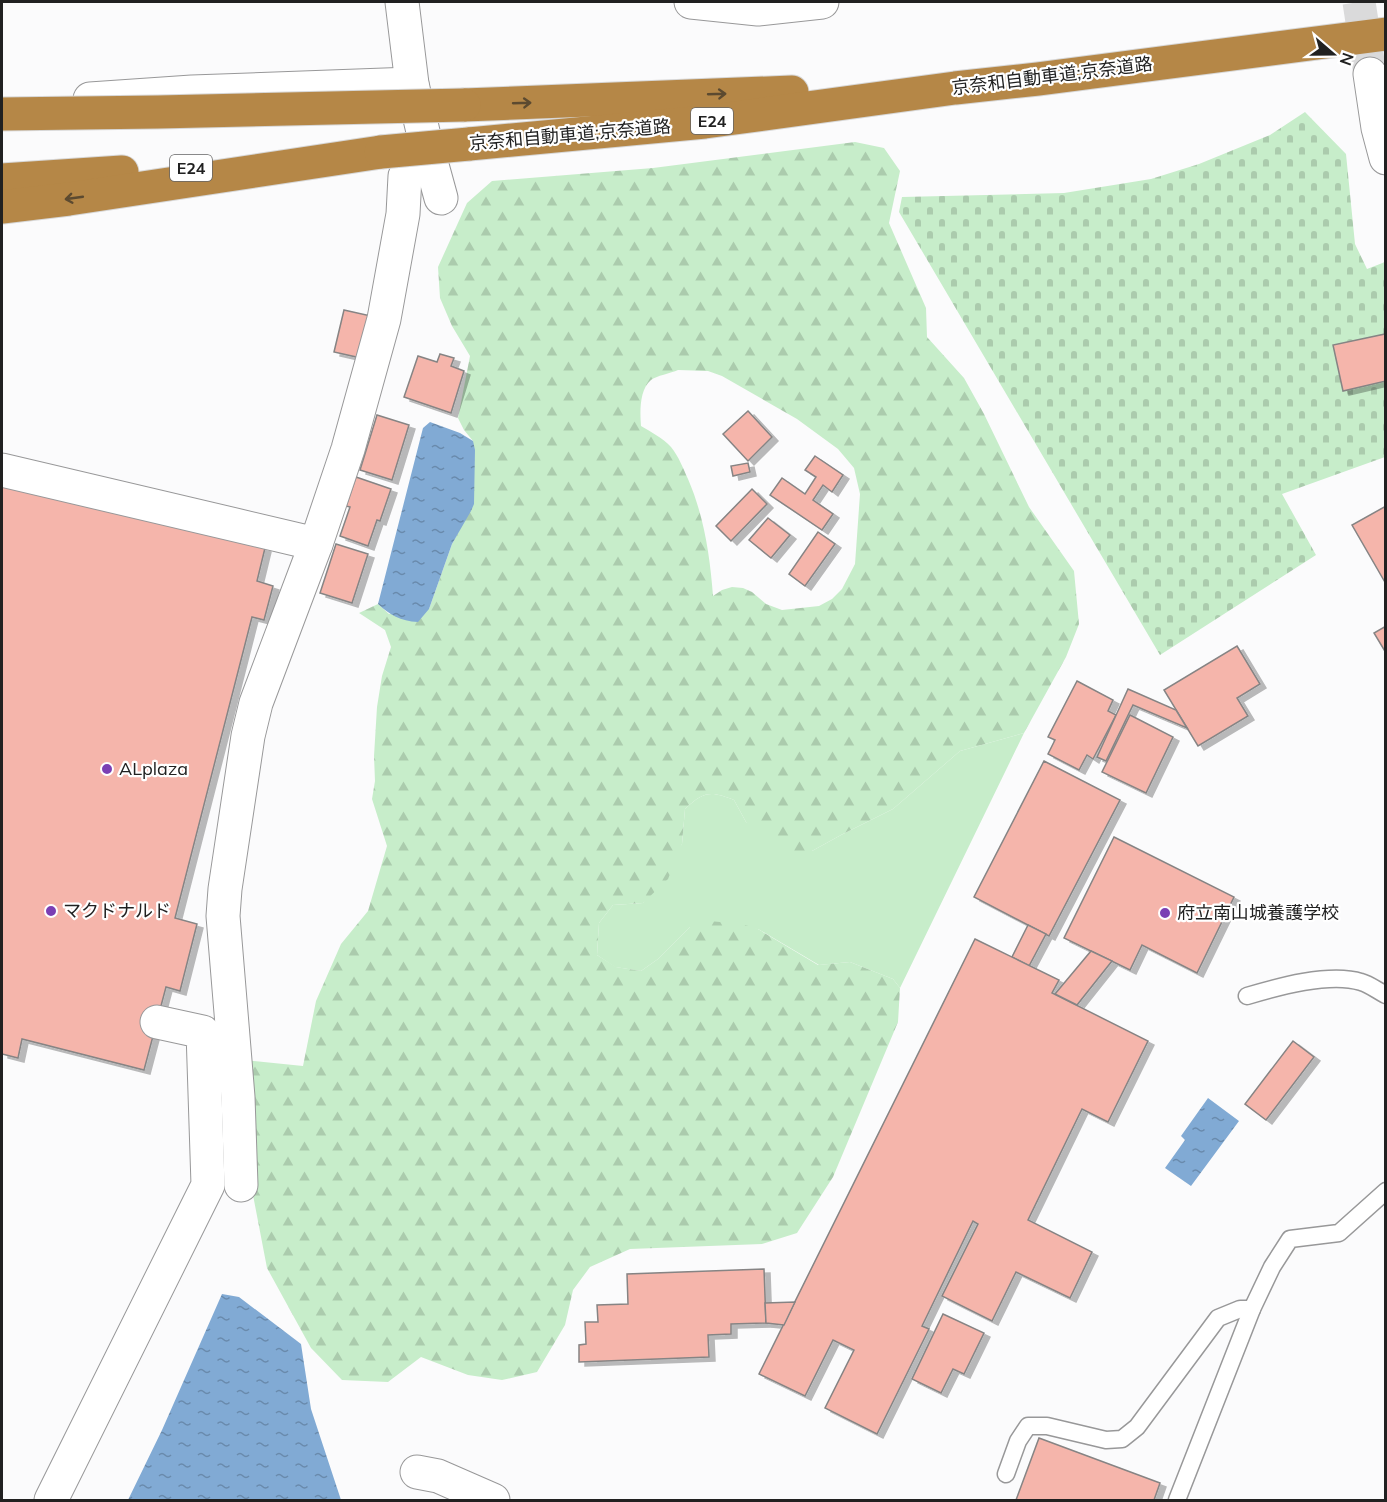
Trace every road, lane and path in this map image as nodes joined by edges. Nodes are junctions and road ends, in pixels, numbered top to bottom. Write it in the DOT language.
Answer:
graph roads {
  1 [pos="402,2"];
  2 [pos="692,2"];
  3 [pos="822,2"];
  4 [pos="1381,34"];
  5 [pos="1370,74"];
  6 [pos="412,84"];
  7 [pos="955,88"];
  8 [pos="2,107"];
  9 [pos="2,114"];
  10 [pos="424,136"];
  11 [pos="381,152"];
  12 [pos="1386,158"];
  13 [pos="2,180"];
  14 [pos="441,198"];
  15 [pos="2,207"];
  16 [pos="2,470"];
  17 [pos="316,544"];
  18 [pos="1386,995"];
  19 [pos="1247,996"];
  20 [pos="157,1022"];
  21 [pos="241,1185"];
  22 [pos="1386,1191"];
  23 [pos="1252,1309"];
  24 [pos="417,1472"];
  25 [pos="1006,1474"];
  26 [pos="51,1500"];
  27 [pos="493,1500"];
  28 [pos="1177,1500"];
  1 -- 6 [label="street"];
  2 -- 3 [label="street"];
  4 -- 7 [label="highway, 京奈和自動車道;京奈道路 / E24"];
  5 -- 12 [label="street"];
  6 -- 8 [label="street"];
  6 -- 10 [label="street"];
  9 -- 7 [label="highway, one-way, bridge"];
  7 -- 11 [label="highway, 京奈和自動車道;京奈道路 / E24, bridge"];
  10 -- 14 [label="street"];
  10 -- 17 [label="street"];
  11 -- 13 [label="highway, 京奈和自動車道;京奈道路 / E24"];
  11 -- 15 [label="highway, one-way"];
  16 -- 17 [label="street"];
  17 -- 21 [label="street"];
  18 -- 19 [label="lane"];
  20 -- 26 [label="street"];
  22 -- 23 [label="lane"];
  23 -- 25 [label="lane"];
  23 -- 28 [label="lane"];
  24 -- 27 [label="street"];
}
